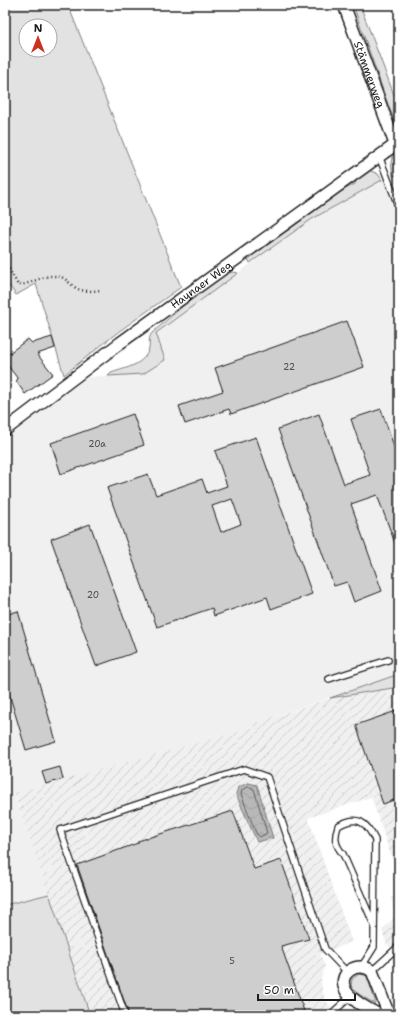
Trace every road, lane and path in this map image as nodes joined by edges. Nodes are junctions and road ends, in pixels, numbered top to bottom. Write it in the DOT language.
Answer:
graph roads {
  1 [pos="344,5"];
  2 [pos="397,143"];
  3 [pos="378,156"];
  4 [pos="399,208"];
  5 [pos="5,262"];
  6 [pos="101,290"];
  7 [pos="5,430"];
  8 [pos="388,660"];
  9 [pos="329,679"];
  10 [pos="374,925"];
  11 [pos="399,946"];
  12 [pos="367,969"];
  13 [pos="348,972"];
  14 [pos="350,997"];
  15 [pos="125,1015"];
  16 [pos="330,1015"];
  17 [pos="379,1015"];
  18 [pos="389,1015"];
  1 -- 2 [label="street, Stämmerweg"];
  2 -- 3 [label="street, Haynaer Weg"];
  3 -- 4 [label="lane"];
  3 -- 7 [label="street, Haynaer Weg"];
  5 -- 6 [label="path"];
  8 -- 9 [label="lane"];
  10 -- 10 [label="lane"];
  10 -- 12 [label="lane"];
  11 -- 12 [label="lane"];
  12 -- 13 [label="street"];
  12 -- 18 [label="street"];
  13 -- 14 [label="street"];
  13 -- 15 [label="lane"];
  14 -- 16 [label="lane"];
  14 -- 17 [label="street"];
}
